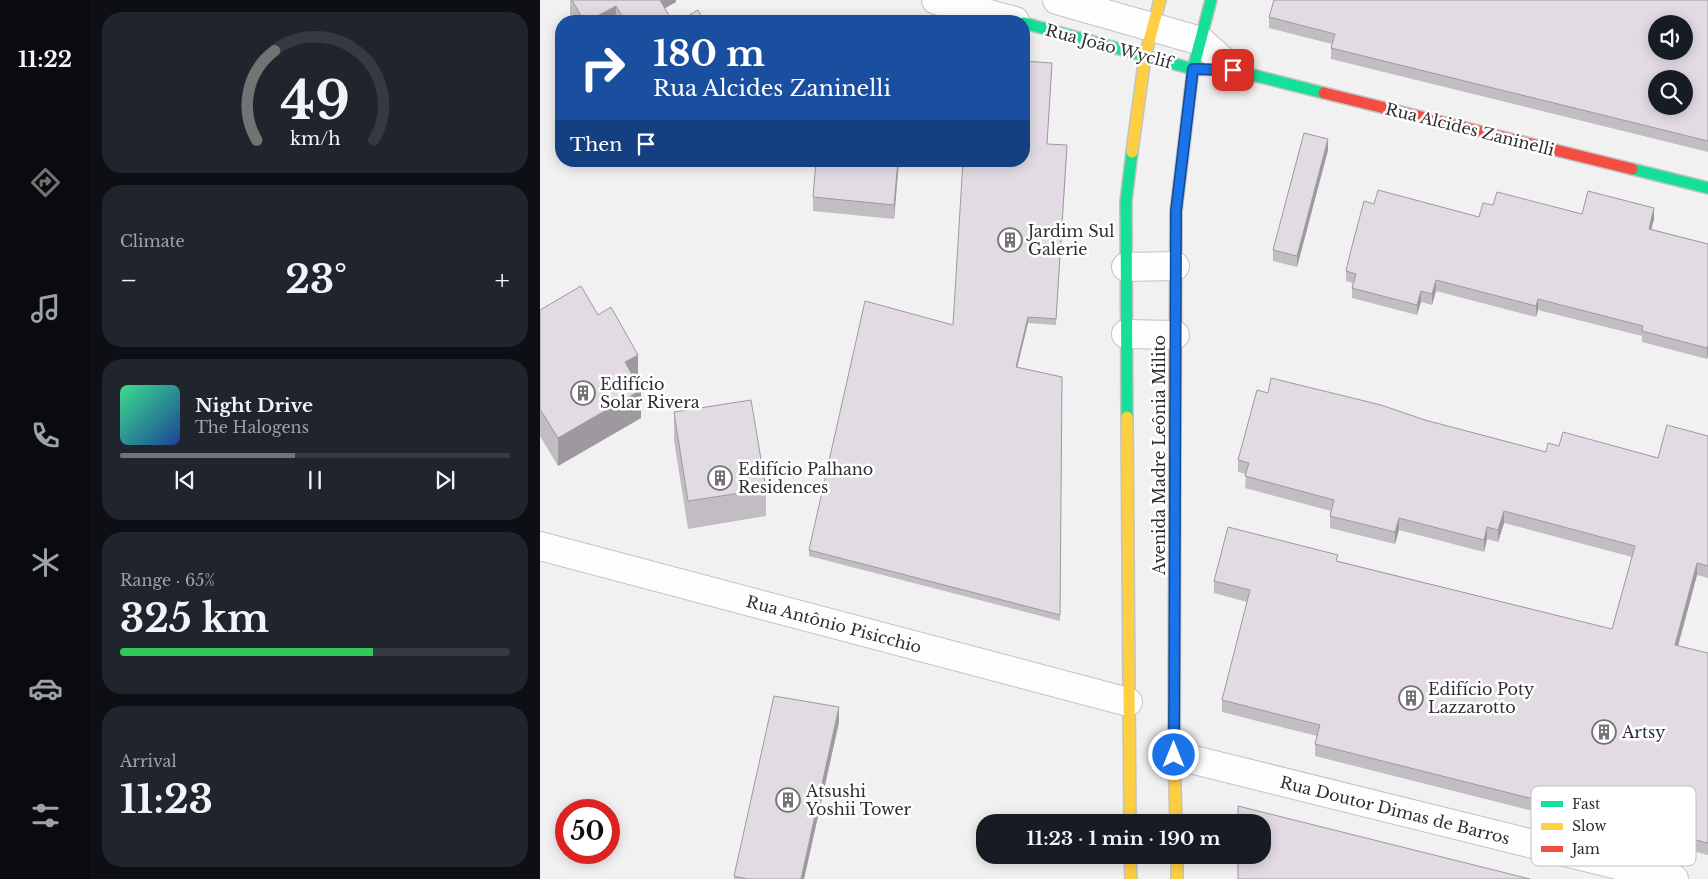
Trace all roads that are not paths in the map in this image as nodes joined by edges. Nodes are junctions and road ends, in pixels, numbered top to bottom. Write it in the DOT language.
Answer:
graph roads {
  1 [pos="936,0"];
  2 [pos="1057,0"];
  3 [pos="1160,0"];
  4 [pos="1211,0"];
  5 [pos="992,15"];
  6 [pos="1030,26"];
  7 [pos="1154,27"];
  8 [pos="1201,41"];
  9 [pos="1145,56"];
  10 [pos="1193,69"];
  11 [pos="1233,70"];
  12 [pos="1708,188"];
  13 [pos="1176,266"];
  14 [pos="1126,267"];
  15 [pos="1126,334"];
  16 [pos="1175,335"];
  17 [pos="540,546"];
  18 [pos="1128,702"];
  19 [pos="1174,755"];
  20 [pos="1130,814"];
  21 [pos="1176,814"];
  22 [pos="1531,844"];
  23 [pos="1130,864"];
  24 [pos="1177,864"];
  25 [pos="1622,866"];
  26 [pos="1131,879"];
  27 [pos="1178,879"];
  28 [pos="1674,879"];
  1 -- 5 [label="street"];
  2 -- 7 [label="street, Rua João Wyclif"];
  3 -- 7 [label="main road, Avenida Madre Leônia Milito"];
  4 -- 8 [label="main road, Avenida Madre Leônia Milito"];
  6 -- 9 [label="main road, Rua João Wyclif"];
  7 -- 8 [label="street, Rua João Wyclif"];
  7 -- 9 [label="main road, Avenida Madre Leônia Milito"];
  8 -- 10 [label="main road, Avenida Madre Leônia Milito"];
  8 -- 11 [label="street, Rua Alcides Zaninelli"];
  9 -- 10 [label="main road, Rua João Wyclif"];
  9 -- 14 [label="main road, Avenida Madre Leônia Milito"];
  10 -- 11 [label="main road, Rua Alcides Zaninelli"];
  10 -- 13 [label="main road, Avenida Madre Leônia Milito"];
  11 -- 12 [label="main road, Rua Alcides Zaninelli"];
  13 -- 14 [label="street"];
  13 -- 16 [label="main road, Avenida Madre Leônia Milito"];
  14 -- 15 [label="main road, Avenida Madre Leônia Milito"];
  15 -- 16 [label="street"];
  15 -- 18 [label="main road, Avenida Madre Leônia Milito"];
  16 -- 19 [label="main road, Avenida Madre Leônia Milito"];
  17 -- 18 [label="street, Rua Antônio Pisicchio"];
  18 -- 20 [label="main road, Avenida Madre Leônia Milito"];
  19 -- 21 [label="main road, Avenida Madre Leônia Milito"];
  19 -- 22 [label="street, Rua Doutor Dimas de Barros"];
  23 -- 26 [label="main road"];
  24 -- 27 [label="main road"];
  25 -- 28 [label="street, Rua Doutor Dimas de Barros"];
}
